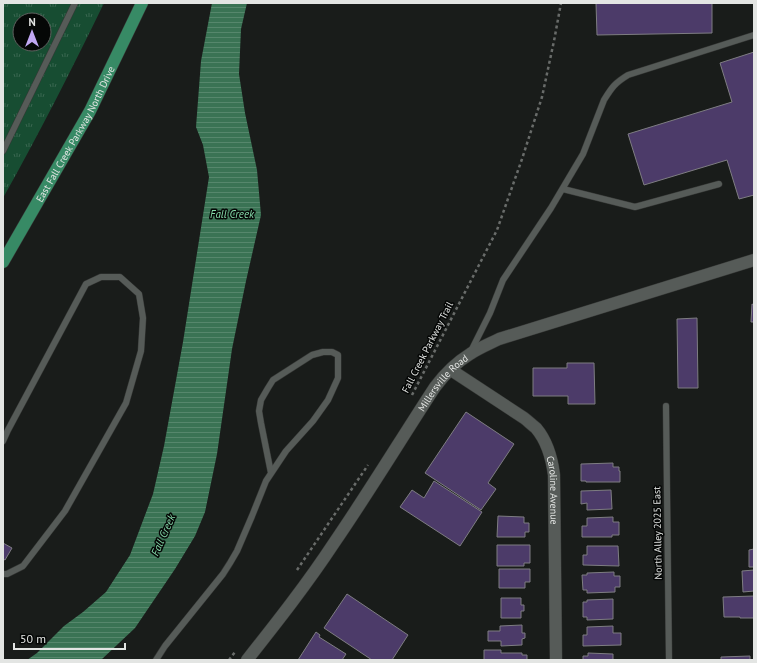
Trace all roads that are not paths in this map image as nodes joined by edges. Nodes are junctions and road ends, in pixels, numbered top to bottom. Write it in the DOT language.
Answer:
graph roads {
  1 [pos="75,3"];
  2 [pos="142,3"];
  3 [pos="754,35"];
  4 [pos="3,151"];
  5 [pos="719,184"];
  6 [pos="563,189"];
  7 [pos="754,260"];
  8 [pos="3,262"];
  9 [pos="470,354"];
  10 [pos="451,370"];
  11 [pos="666,406"];
  12 [pos="3,441"];
  13 [pos="271,473"];
  14 [pos="3,574"];
  15 [pos="156,660"];
  16 [pos="247,660"];
  17 [pos="556,660"];
  18 [pos="668,660"];
  1 -- 4 [label="lane"];
  2 -- 8 [label="main road, East Fall Creek Parkway North Drive"];
  3 -- 6 [label="lane"];
  5 -- 6 [label="lane"];
  6 -- 9 [label="lane"];
  7 -- 9 [label="street, Millersville Road"];
  9 -- 10 [label="street, Millersville Road"];
  10 -- 16 [label="street, Millersville Road"];
  10 -- 17 [label="street, Caroline Avenue"];
  11 -- 18 [label="lane, North Alley 2025 East"];
  12 -- 14 [label="lane"];
  13 -- 13 [label="lane"];
  13 -- 15 [label="lane"];
}
